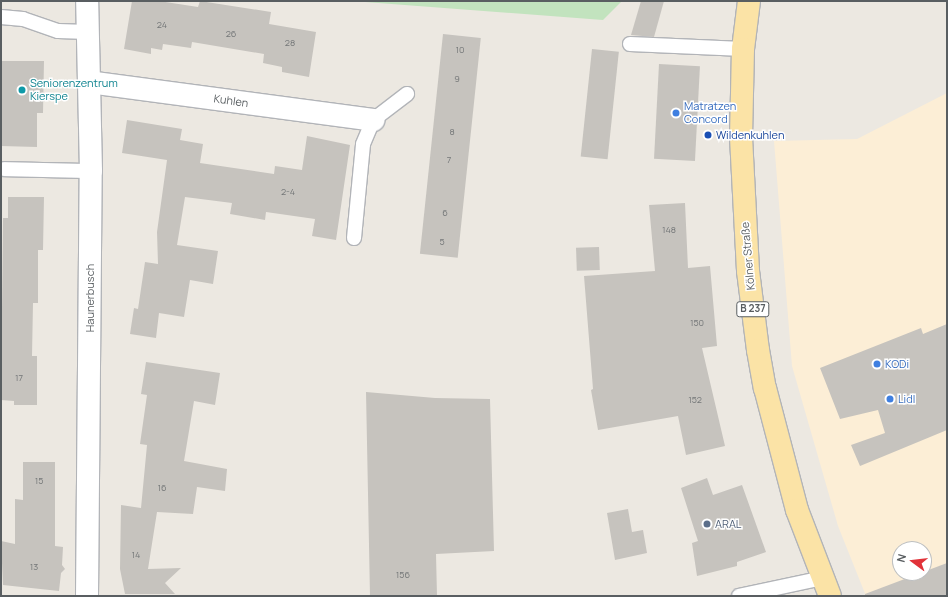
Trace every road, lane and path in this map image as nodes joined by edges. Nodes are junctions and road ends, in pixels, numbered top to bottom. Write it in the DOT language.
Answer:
graph roads {
  1 [pos="88,1"];
  2 [pos="749,1"];
  3 [pos="1,17"];
  4 [pos="88,32"];
  5 [pos="630,44"];
  6 [pos="743,49"];
  7 [pos="89,82"];
  8 [pos="407,94"];
  9 [pos="373,120"];
  10 [pos="4,169"];
  11 [pos="91,171"];
  12 [pos="354,238"];
  13 [pos="826,587"];
  14 [pos="87,596"];
  15 [pos="739,596"];
  1 -- 4 [label="street, Haunerbusch"];
  2 -- 6 [label="main road, Kölner Straße / B 237"];
  3 -- 4 [label="lane"];
  4 -- 7 [label="street, Haunerbusch"];
  5 -- 6 [label="lane"];
  6 -- 13 [label="main road, Kölner Straße / B 237"];
  7 -- 9 [label="street, Kuhlen"];
  7 -- 11 [label="street, Haunerbusch"];
  8 -- 9 [label="lane"];
  9 -- 12 [label="lane"];
  10 -- 11 [label="lane"];
  11 -- 14 [label="street, Haunerbusch"];
  13 -- 15 [label="lane"];
}
